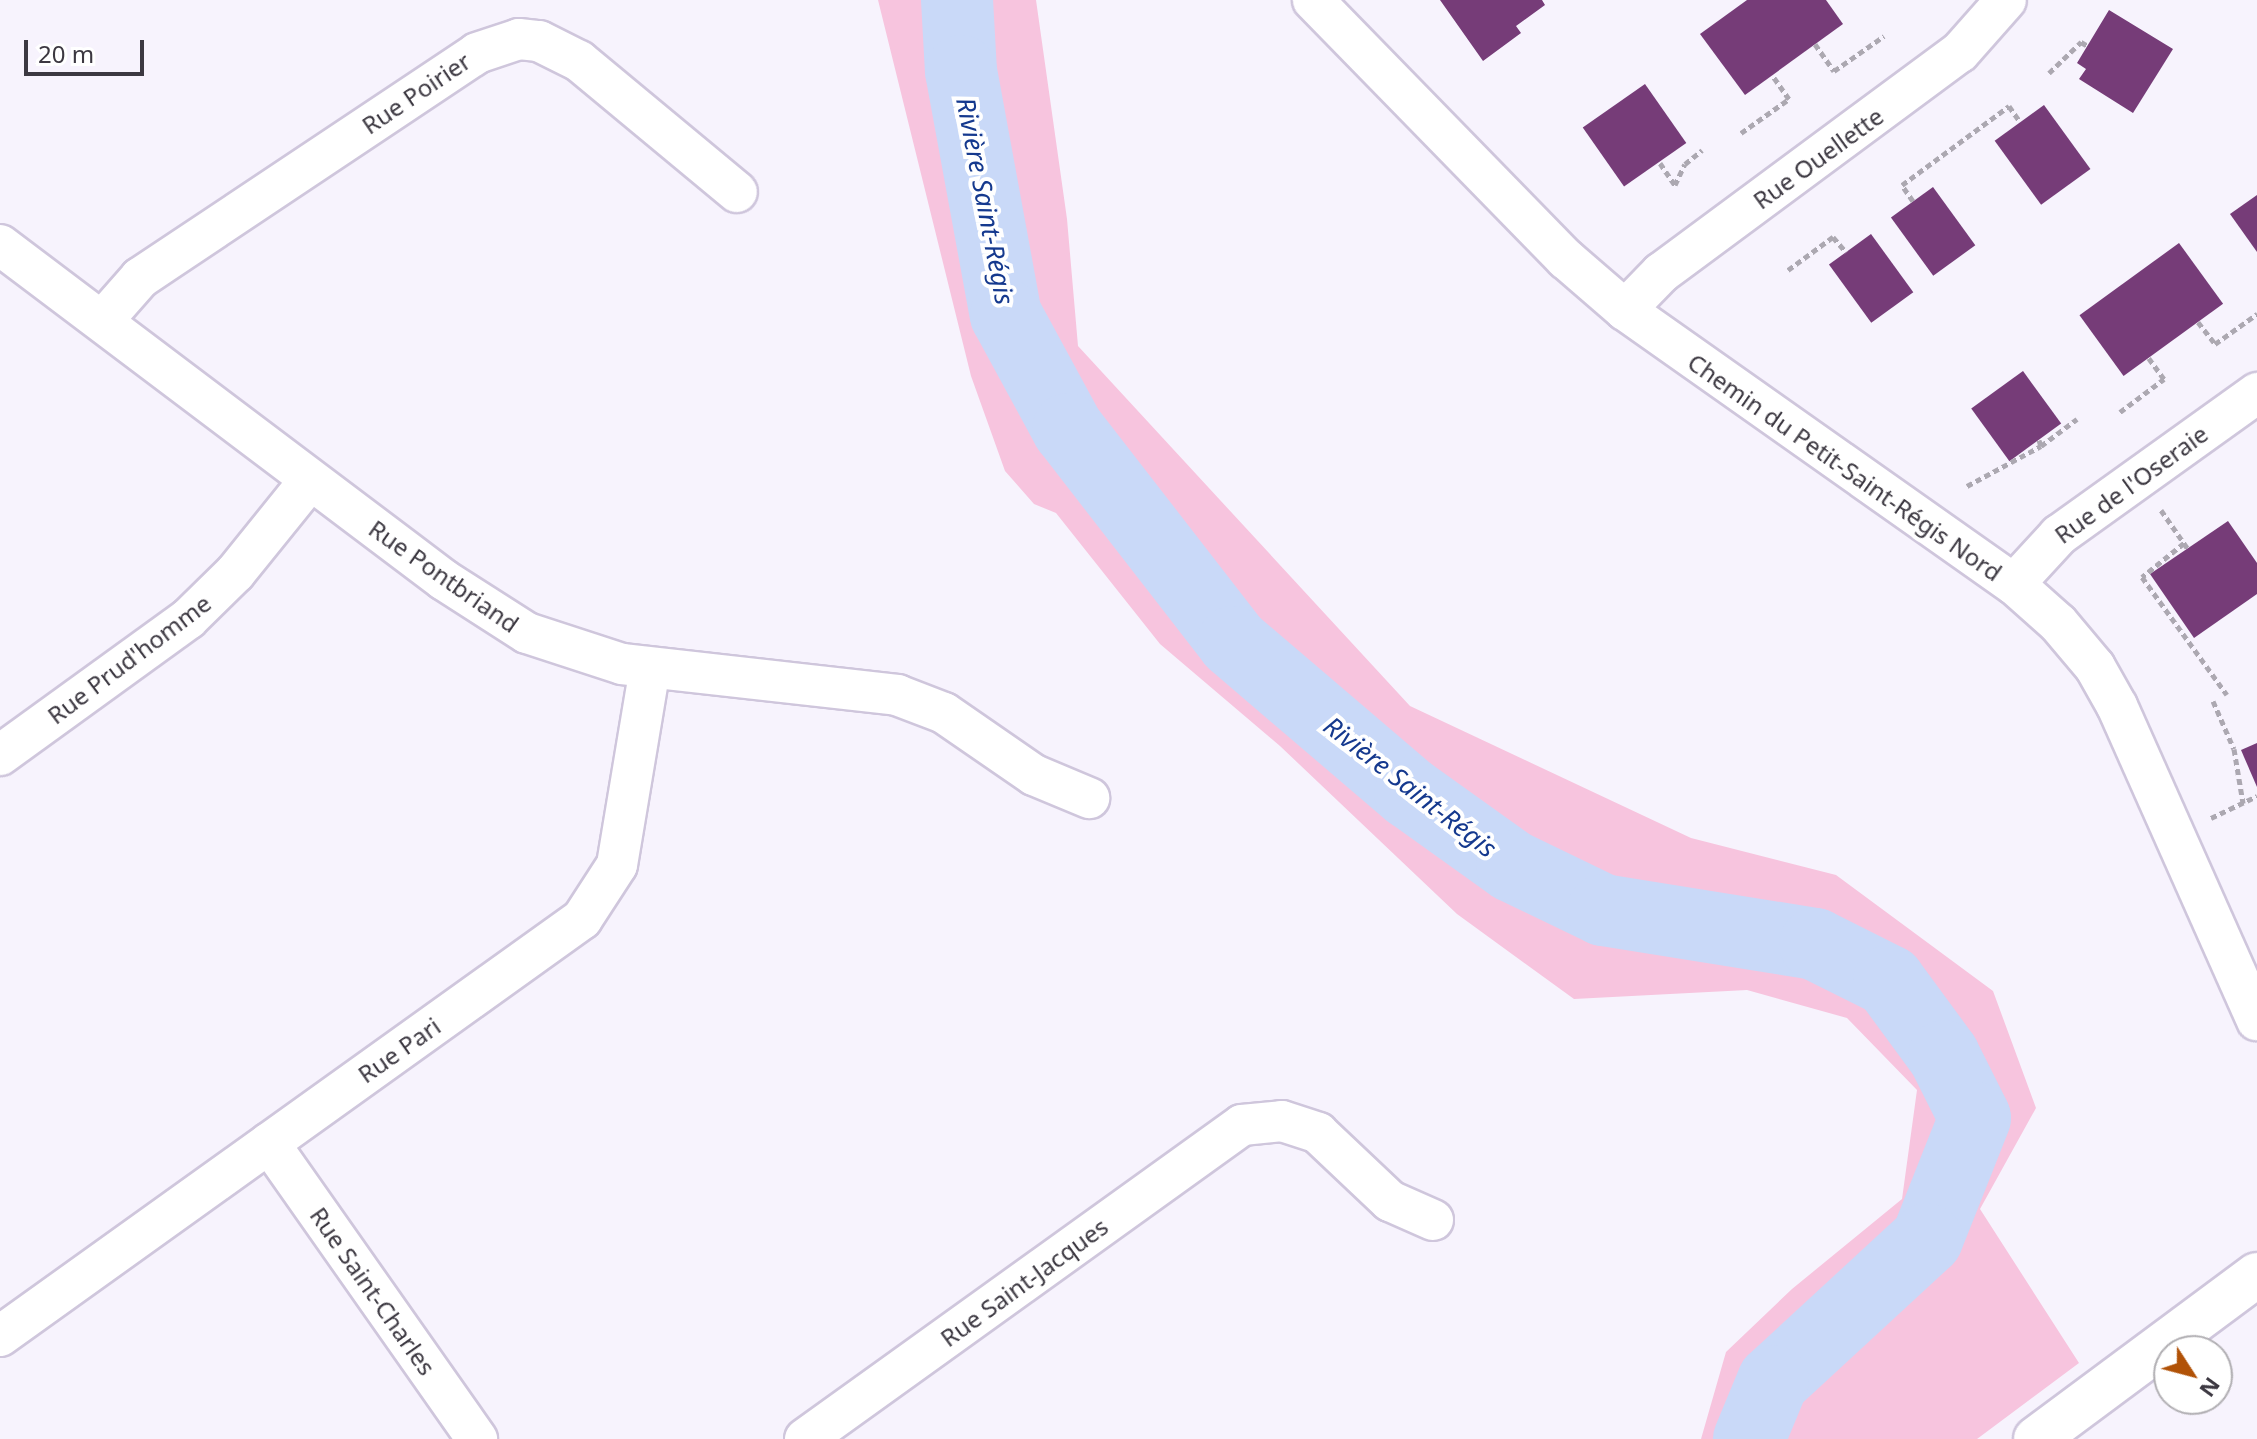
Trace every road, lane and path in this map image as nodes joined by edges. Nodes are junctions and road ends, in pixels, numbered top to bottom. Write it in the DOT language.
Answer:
graph roads {
  1 [pos="1313,0"];
  2 [pos="2006,0"];
  3 [pos="1884,36"];
  4 [pos="1815,44"];
  5 [pos="2088,46"];
  6 [pos="2049,73"];
  7 [pos="1772,75"];
  8 [pos="2020,122"];
  9 [pos="1741,133"];
  10 [pos="1702,150"];
  11 [pos="1660,163"];
  12 [pos="737,192"];
  13 [pos="1913,201"];
  14 [pos="0,245"];
  15 [pos="1846,252"];
  16 [pos="1788,270"];
  17 [pos="1625,310"];
  18 [pos="2257,314"];
  19 [pos="104,319"];
  20 [pos="2198,322"];
  21 [pos="2149,358"];
  22 [pos="2257,393"];
  23 [pos="2120,412"];
  24 [pos="2077,419"];
  25 [pos="310,480"];
  26 [pos="1967,486"];
  27 [pos="2184,543"];
  28 [pos="2014,584"];
  29 [pos="650,668"];
  30 [pos="2227,695"];
  31 [pos="2213,701"];
  32 [pos="0,755"];
  33 [pos="2257,796"];
  34 [pos="1089,798"];
  35 [pos="2243,803"];
  36 [pos="2175,835"];
  37 [pos="2257,1020"];
  38 [pos="269,1143"];
  39 [pos="1433,1220"];
  40 [pos="2257,1275"];
  41 [pos="0,1336"];
  42 [pos="477,1439"];
  43 [pos="805,1439"];
  44 [pos="2036,1439"];
  1 -- 17 [label="street, Chemin du Petit-Saint-Régis Nord"];
  2 -- 17 [label="street, Rue Ouellette"];
  3 -- 4 [label="path"];
  5 -- 6 [label="path"];
  7 -- 9 [label="path"];
  8 -- 13 [label="path"];
  10 -- 11 [label="path"];
  12 -- 19 [label="street, Rue Poirier"];
  14 -- 19 [label="street, Rue Pontbriand"];
  15 -- 16 [label="path"];
  17 -- 28 [label="street, Chemin du Petit-Saint-Régis Nord"];
  18 -- 20 [label="path"];
  19 -- 25 [label="street, Rue Pontbriand"];
  21 -- 23 [label="path"];
  22 -- 28 [label="street, Rue de l'Oseraie"];
  24 -- 26 [label="path"];
  25 -- 29 [label="street, Rue Pontbriand"];
  25 -- 32 [label="street, Rue Prud'homme"];
  27 -- 30 [label="path"];
  28 -- 36 [label="street, Chemin du Petit-Saint-Régis Nord"];
  29 -- 34 [label="street, Rue Pontbriand"];
  29 -- 38 [label="street, Rue Pari"];
  31 -- 35 [label="path"];
  33 -- 35 [label="path"];
  35 -- 36 [label="path"];
  36 -- 37 [label="street, Chemin du Petit-Saint-Régis Nord"];
  38 -- 41 [label="street, Rue Pari"];
  38 -- 42 [label="street, Rue Saint-Charles"];
  39 -- 43 [label="street, Rue Saint-Jacques"];
  40 -- 44 [label="street"];
}
